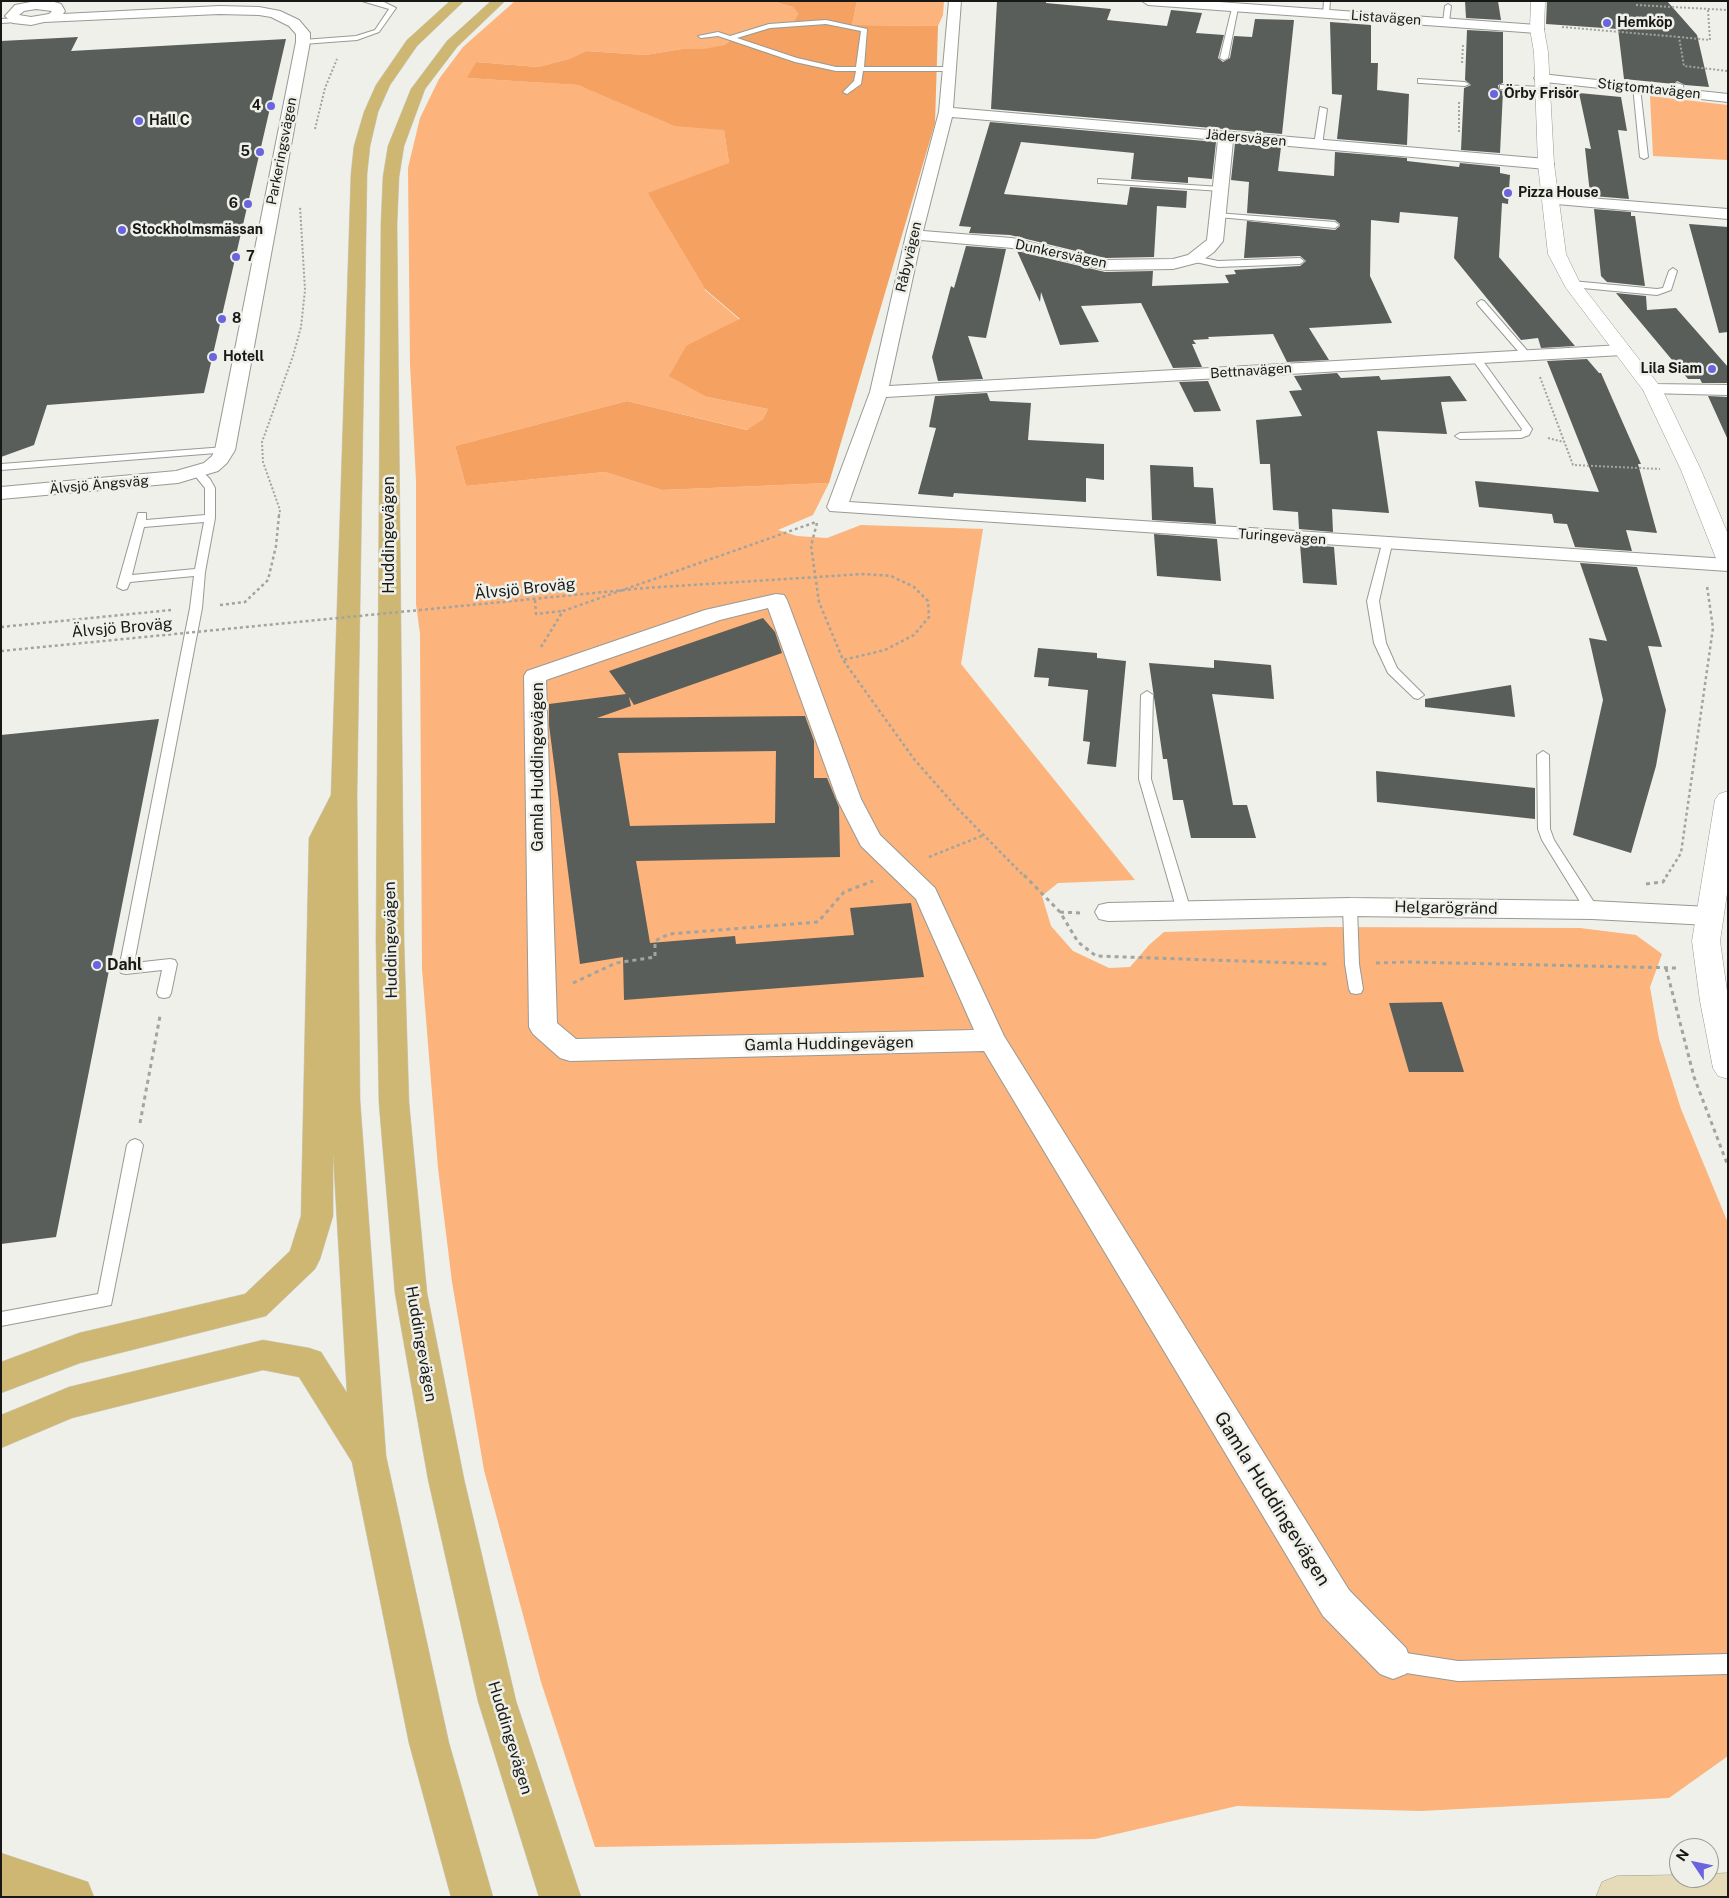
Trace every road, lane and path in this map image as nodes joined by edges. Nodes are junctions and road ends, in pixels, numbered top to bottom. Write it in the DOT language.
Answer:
graph roads {
  1 [pos="365,1"];
  2 [pos="458,1"];
  3 [pos="499,1"];
  4 [pos="955,1"];
  5 [pos="1148,1"];
  6 [pos="1538,1"];
  7 [pos="53,5"];
  8 [pos="1636,5"];
  9 [pos="1448,6"];
  10 [pos="1235,8"];
  11 [pos="1326,8"];
  12 [pos="22,10"];
  13 [pos="1708,10"];
  14 [pos="1728,10"];
  15 [pos="118,16"];
  16 [pos="46,19"];
  17 [pos="1562,19"];
  18 [pos="1,21"];
  19 [pos="1446,22"];
  20 [pos="1537,29"];
  21 [pos="701,36"];
  22 [pos="1679,37"];
  23 [pos="729,38"];
  24 [pos="303,42"];
  25 [pos="1224,58"];
  26 [pos="858,69"];
  27 [pos="949,69"];
  28 [pos="1728,71"];
  29 [pos="1421,80"];
  30 [pos="1464,84"];
  31 [pos="1542,84"];
  32 [pos="1503,87"];
  33 [pos="1636,88"];
  34 [pos="847,92"];
  35 [pos="1728,98"];
  36 [pos="1324,109"];
  37 [pos="946,112"];
  38 [pos="1226,135"];
  39 [pos="1318,145"];
  40 [pos="1644,157"];
  41 [pos="1546,164"];
  42 [pos="1101,181"];
  43 [pos="1221,189"];
  44 [pos="1551,200"];
  45 [pos="1728,214"];
  46 [pos="1219,215"];
  47 [pos="1335,224"];
  48 [pos="914,235"];
  49 [pos="1194,259"];
  50 [pos="1300,261"];
  51 [pos="1673,271"];
  52 [pos="1572,284"];
  53 [pos="1481,303"];
  54 [pos="1622,350"];
  55 [pos="1530,357"];
  56 [pos="1477,359"];
  57 [pos="1652,389"];
  58 [pos="1728,390"];
  59 [pos="879,392"];
  60 [pos="1460,436"];
  61 [pos="225,450"];
  62 [pos="1,467"];
  63 [pos="1691,470"];
  64 [pos="197,472"];
  65 [pos="1,492"];
  66 [pos="837,507"];
  67 [pos="210,518"];
  68 [pos="1387,544"];
  69 [pos="1728,561"];
  70 [pos="1695,563"];
  71 [pos="1728,565"];
  72 [pos="200,572"];
  73 [pos="534,600"];
  74 [pos="563,611"];
  75 [pos="1,651"];
  76 [pos="535,676"];
  77 [pos="1147,695"];
  78 [pos="1418,695"];
  79 [pos="1543,754"];
  80 [pos="344,794"];
  81 [pos="1728,800"];
  82 [pos="984,835"];
  83 [pos="901,869"];
  84 [pos="1644,884"];
  85 [pos="1081,906"];
  86 [pos="1350,907"];
  87 [pos="1592,910"];
  88 [pos="1184,911"];
  89 [pos="1108,912"];
  90 [pos="1080,913"];
  91 [pos="1709,916"];
  92 [pos="1356,989"];
  93 [pos="164,993"];
  94 [pos="542,997"];
  95 [pos="992,1040"];
  96 [pos="1728,1068"];
  97 [pos="135,1146"];
  98 [pos="1,1318"];
  99 [pos="1,1378"];
  100 [pos="1,1432"];
  101 [pos="368,1456"];
  102 [pos="1393,1660"];
  103 [pos="1728,1664"];
  104 [pos="1,1874"];
  105 [pos="1728,1894"];
  106 [pos="73,1897"];
  107 [pos="472,1897"];
  108 [pos="560,1897"];
  109 [pos="1617,1897"];
  1 -- 24 [label="lane"];
  2 -- 80 [label="main road"];
  3 -- 108 [label="main road, Huddingevägen"];
  4 -- 27 [label="street, Råbyvägen"];
  5 -- 10 [label="street, Listavägen"];
  6 -- 20 [label="street"];
  7 -- 12 [label="street"];
  7 -- 15 [label="street"];
  7 -- 16 [label="street"];
  8 -- 13 [label="path"];
  9 -- 19 [label="lane"];
  10 -- 11 [label="street, Listavägen"];
  10 -- 25 [label="lane"];
  11 -- 19 [label="street, Listavägen"];
  12 -- 16 [label="street"];
  12 -- 18 [label="lane"];
  13 -- 14 [label="path"];
  13 -- 22 [label="path"];
  15 -- 16 [label="street"];
  15 -- 24 [label="street"];
  17 -- 22 [label="path"];
  19 -- 20 [label="street, Listavägen"];
  20 -- 31 [label="street"];
  21 -- 23 [label="lane"];
  22 -- 28 [label="path"];
  23 -- 26 [label="lane"];
  23 -- 26 [label="lane"];
  24 -- 61 [label="street, Parkeringsvägen"];
  26 -- 27 [label="lane"];
  26 -- 34 [label="lane"];
  27 -- 37 [label="street, Råbyvägen"];
  29 -- 30 [label="lane"];
  31 -- 32 [label="lane"];
  31 -- 33 [label="street, Stigtomtavägen"];
  31 -- 41 [label="street"];
  33 -- 35 [label="street, Stigtomtavägen"];
  33 -- 40 [label="lane"];
  36 -- 39 [label="lane"];
  37 -- 38 [label="street, Jädersvägen"];
  37 -- 48 [label="street, Råbyvägen"];
  38 -- 39 [label="street, Jädersvägen"];
  38 -- 43 [label="street, Dunkersvägen"];
  39 -- 41 [label="street, Jädersvägen"];
  41 -- 44 [label="street"];
  42 -- 43 [label="lane"];
  43 -- 46 [label="street, Dunkersvägen"];
  44 -- 45 [label="street"];
  44 -- 52 [label="street"];
  46 -- 47 [label="lane"];
  46 -- 49 [label="street, Dunkersvägen"];
  48 -- 49 [label="street, Dunkersvägen"];
  48 -- 59 [label="street, Råbyvägen"];
  49 -- 50 [label="lane"];
  51 -- 52 [label="lane"];
  52 -- 54 [label="street"];
  53 -- 55 [label="lane"];
  54 -- 55 [label="street, Bettnavägen"];
  54 -- 57 [label="street"];
  55 -- 56 [label="street, Bettnavägen"];
  55 -- 63 [label="path"];
  56 -- 59 [label="street, Bettnavägen"];
  56 -- 60 [label="lane"];
  57 -- 58 [label="street"];
  57 -- 63 [label="street"];
  59 -- 66 [label="street, Råbyvägen"];
  61 -- 62 [label="lane"];
  61 -- 64 [label="street"];
  63 -- 69 [label="street"];
  64 -- 65 [label="street, Älvsjö Ängsväg"];
  64 -- 67 [label="lane"];
  66 -- 68 [label="street, Turingevägen"];
  67 -- 72 [label="lane"];
  67 -- 72 [label="lane"];
  68 -- 70 [label="street, Turingevägen"];
  68 -- 78 [label="lane"];
  70 -- 71 [label="street, Turingevägen"];
  70 -- 84 [label="path"];
  72 -- 93 [label="lane"];
  73 -- 74 [label="path"];
  73 -- 74 [label="path, Älvsjö Broväg, bridge"];
  73 -- 75 [label="path, Älvsjö Broväg, bridge"];
  74 -- 76 [label="path"];
  76 -- 83 [label="street, Gamla Huddingevägen"];
  76 -- 94 [label="street, Gamla Huddingevägen"];
  77 -- 88 [label="lane"];
  79 -- 87 [label="lane"];
  80 -- 99 [label="main road"];
  80 -- 101 [label="main road"];
  81 -- 91 [label="street"];
  82 -- 83 [label="path"];
  83 -- 94 [label="path"];
  83 -- 95 [label="street, Gamla Huddingevägen"];
  85 -- 90 [label="path"];
  86 -- 87 [label="street, Helgarögränd"];
  86 -- 88 [label="street, Helgarögränd"];
  86 -- 92 [label="lane"];
  87 -- 91 [label="street, Helgarögränd"];
  88 -- 89 [label="street, Helgarögränd"];
  91 -- 96 [label="street"];
  93 -- 97 [label="path"];
  94 -- 95 [label="street, Gamla Huddingevägen"];
  95 -- 102 [label="street, Gamla Huddingevägen"];
  97 -- 98 [label="lane"];
  100 -- 101 [label="main road"];
  101 -- 107 [label="main road"];
  102 -- 103 [label="lane, Gamla Huddingevägen"];
  104 -- 106 [label="main road"];
  105 -- 109 [label="main road"];
}
